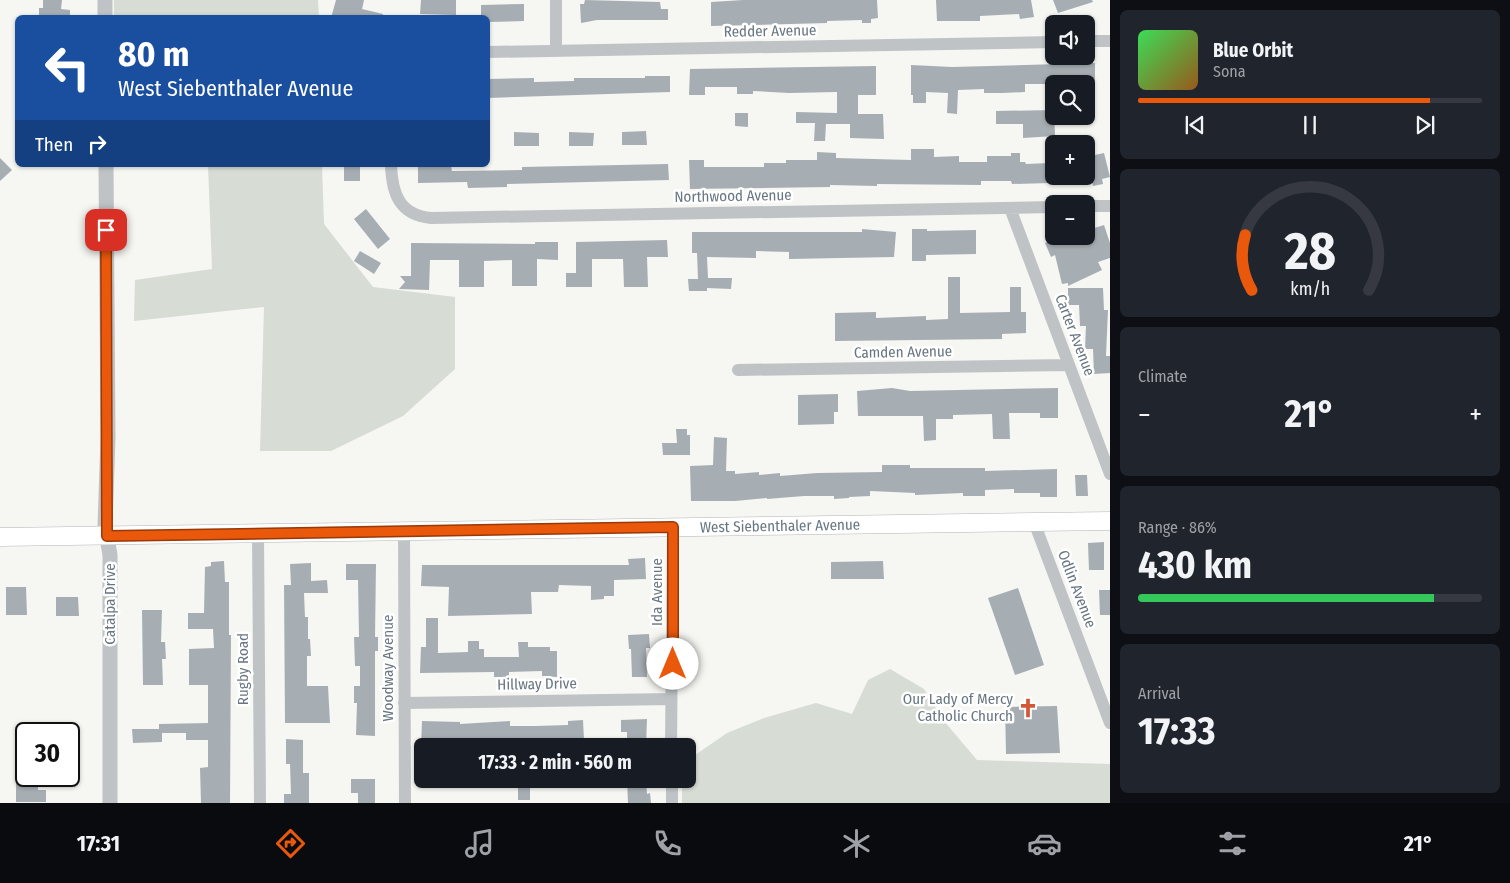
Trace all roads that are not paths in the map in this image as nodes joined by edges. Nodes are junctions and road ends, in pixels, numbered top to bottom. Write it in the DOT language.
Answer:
graph roads {
  1 [pos="105,0"];
  2 [pos="556,0"];
  3 [pos="105,15"];
  4 [pos="1095,41"];
  5 [pos="1110,41"];
  6 [pos="1045,42"];
  7 [pos="556,51"];
  8 [pos="490,52"];
  9 [pos="106,167"];
  10 [pos="391,167"];
  11 [pos="1095,206"];
  12 [pos="1110,206"];
  13 [pos="1045,207"];
  14 [pos="1010,208"];
  15 [pos="1070,365"];
  16 [pos="738,370"];
  17 [pos="1110,474"];
  18 [pos="1110,521"];
  19 [pos="1034,522"];
  20 [pos="673,527"];
  21 [pos="404,532"];
  22 [pos="258,534"];
  23 [pos="107,536"];
  24 [pos="0,537"];
  25 [pos="670,699"];
  26 [pos="404,703"];
  27 [pos="1110,724"];
  28 [pos="671,738"];
  29 [pos="672,788"];
  30 [pos="110,803"];
  31 [pos="260,803"];
  32 [pos="405,803"];
  33 [pos="672,803"];
  1 -- 3 [label="street"];
  2 -- 7 [label="street"];
  4 -- 5 [label="street"];
  6 -- 7 [label="street, Redder Avenue"];
  7 -- 8 [label="street, Redder Avenue"];
  9 -- 23 [label="street, Catalpa Drive"];
  10 -- 14 [label="street, Northwood Avenue"];
  11 -- 12 [label="street"];
  13 -- 14 [label="street, Northwood Avenue"];
  14 -- 15 [label="street, Carter Avenue"];
  15 -- 16 [label="street, Camden Avenue"];
  15 -- 17 [label="street, Carter Avenue"];
  18 -- 19 [label="main road, West Siebenthaler Avenue"];
  19 -- 20 [label="main road, West Siebenthaler Avenue"];
  19 -- 27 [label="street, Odlin Avenue"];
  20 -- 21 [label="main road, West Siebenthaler Avenue"];
  20 -- 25 [label="street, Ida Avenue"];
  21 -- 22 [label="main road, West Siebenthaler Avenue"];
  21 -- 26 [label="street, Woodway Avenue"];
  22 -- 23 [label="main road, West Siebenthaler Avenue"];
  22 -- 31 [label="street, Rugby Road"];
  23 -- 24 [label="main road, West Siebenthaler Avenue"];
  23 -- 30 [label="street, Catalpa Drive"];
  25 -- 26 [label="street, Hillway Drive"];
  25 -- 28 [label="street, Ida Avenue"];
  26 -- 32 [label="street, Woodway Avenue"];
  29 -- 33 [label="street"];
}
